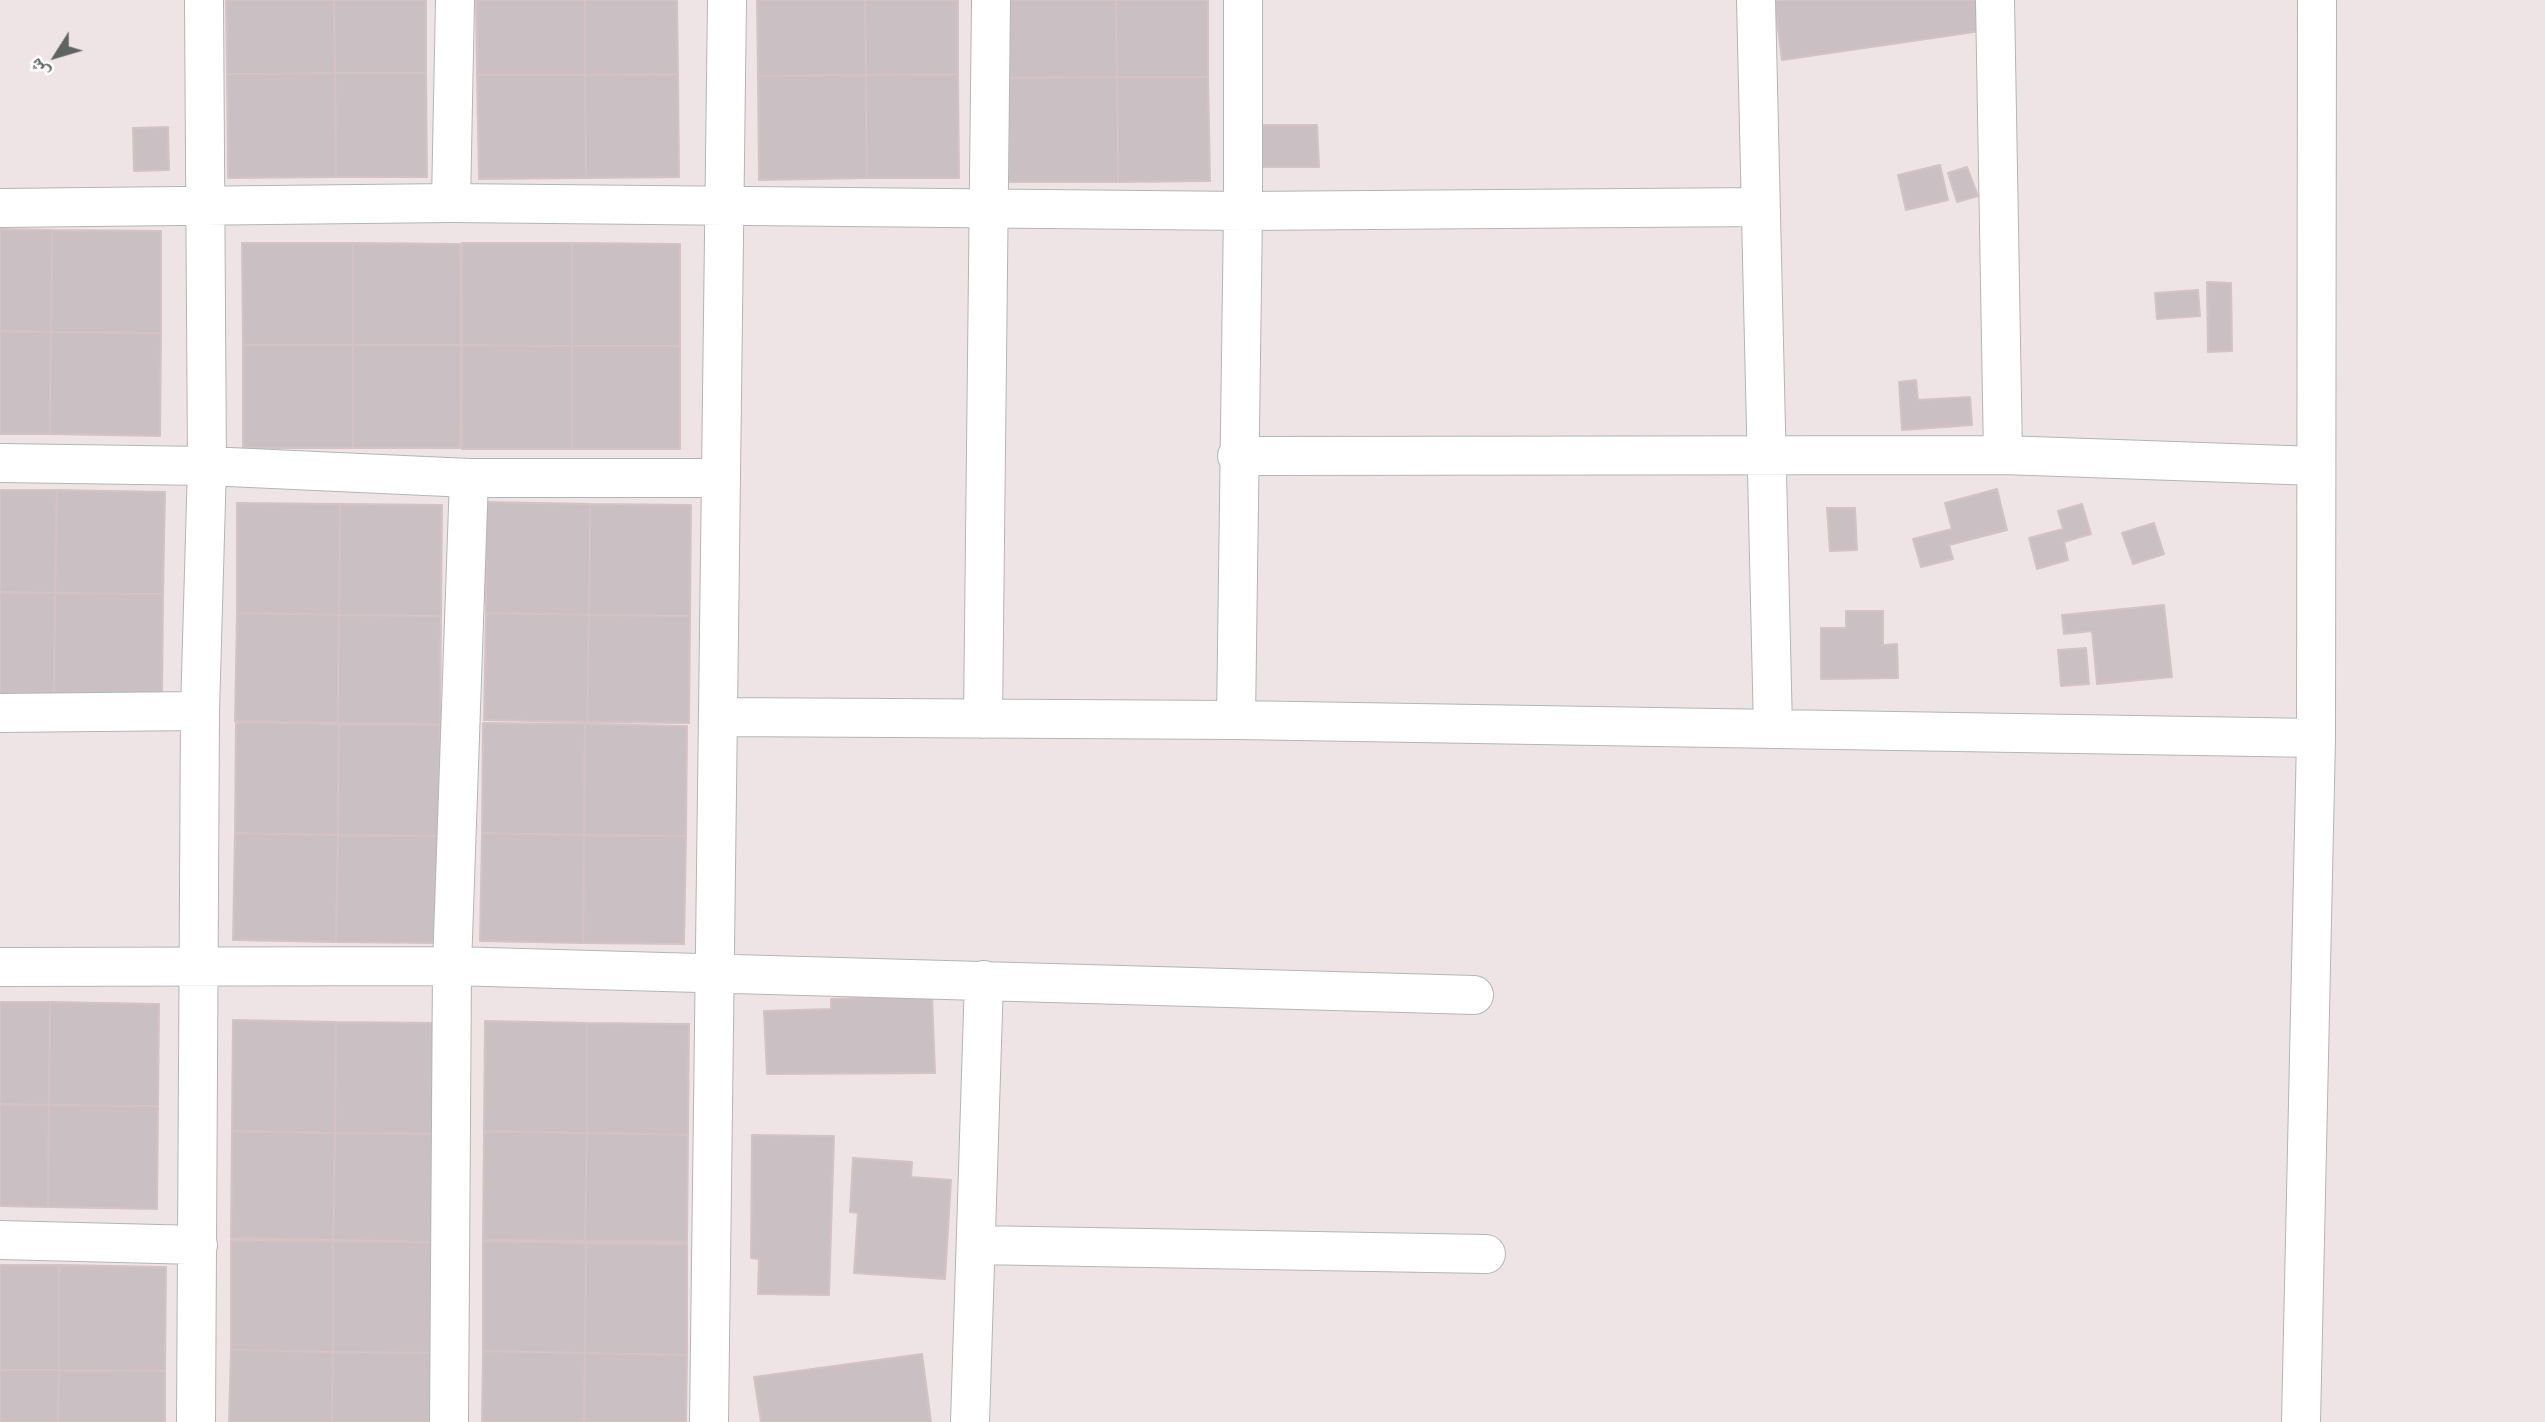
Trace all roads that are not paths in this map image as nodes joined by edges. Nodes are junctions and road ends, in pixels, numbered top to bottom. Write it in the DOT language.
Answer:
graph roads {
  1 [pos="204,0"];
  2 [pos="455,0"];
  3 [pos="727,0"];
  4 [pos="991,0"];
  5 [pos="1242,0"];
  6 [pos="1756,0"];
  7 [pos="1995,0"];
  8 [pos="2317,0"];
  9 [pos="451,203"];
  10 [pos="203,207"];
  11 [pos="1760,207"];
  12 [pos="0,208"];
  13 [pos="723,208"];
  14 [pos="987,208"];
  15 [pos="1243,211"];
  16 [pos="2003,455"];
  17 [pos="1237,456"];
  18 [pos="1766,456"];
  19 [pos="0,463"];
  20 [pos="207,466"];
  21 [pos="2316,466"];
  22 [pos="469,478"];
  23 [pos="721,478"];
  24 [pos="200,711"];
  25 [pos="0,713"];
  26 [pos="719,717"];
  27 [pos="983,719"];
  28 [pos="1236,720"];
  29 [pos="1773,729"];
  30 [pos="2316,738"];
  31 [pos="198,966"];
  32 [pos="452,966"];
  33 [pos="0,967"];
  34 [pos="715,973"];
  35 [pos="984,980"];
  36 [pos="1475,995"];
  37 [pos="0,1240"];
  38 [pos="198,1245"];
  39 [pos="976,1245"];
  40 [pos="1486,1254"];
  41 [pos="196,1422"];
  42 [pos="449,1422"];
  43 [pos="709,1422"];
  44 [pos="970,1422"];
  45 [pos="2301,1422"];
  1 -- 10 [label="street"];
  2 -- 9 [label="street"];
  3 -- 13 [label="street"];
  4 -- 14 [label="street"];
  5 -- 15 [label="street"];
  6 -- 11 [label="street"];
  7 -- 16 [label="street"];
  8 -- 21 [label="street"];
  9 -- 10 [label="street"];
  9 -- 13 [label="street"];
  10 -- 12 [label="street"];
  10 -- 20 [label="street"];
  11 -- 15 [label="street"];
  11 -- 18 [label="street"];
  13 -- 14 [label="street"];
  13 -- 23 [label="street"];
  14 -- 15 [label="street"];
  14 -- 27 [label="street"];
  15 -- 17 [label="street"];
  16 -- 18 [label="street"];
  16 -- 21 [label="street"];
  17 -- 18 [label="street"];
  17 -- 28 [label="street"];
  18 -- 29 [label="street"];
  19 -- 20 [label="street"];
  20 -- 22 [label="street"];
  20 -- 24 [label="street"];
  21 -- 30 [label="street"];
  22 -- 23 [label="street"];
  22 -- 32 [label="street"];
  23 -- 26 [label="street"];
  24 -- 25 [label="street"];
  24 -- 31 [label="street"];
  26 -- 27 [label="street"];
  26 -- 34 [label="street"];
  27 -- 28 [label="street"];
  28 -- 29 [label="street"];
  29 -- 30 [label="street"];
  30 -- 45 [label="street"];
  31 -- 32 [label="street"];
  31 -- 33 [label="street"];
  31 -- 38 [label="street"];
  32 -- 34 [label="street"];
  32 -- 42 [label="street"];
  34 -- 35 [label="street"];
  34 -- 43 [label="street"];
  35 -- 36 [label="street"];
  35 -- 39 [label="street"];
  37 -- 38 [label="street"];
  38 -- 41 [label="street"];
  39 -- 40 [label="street"];
  39 -- 44 [label="street"];
}
